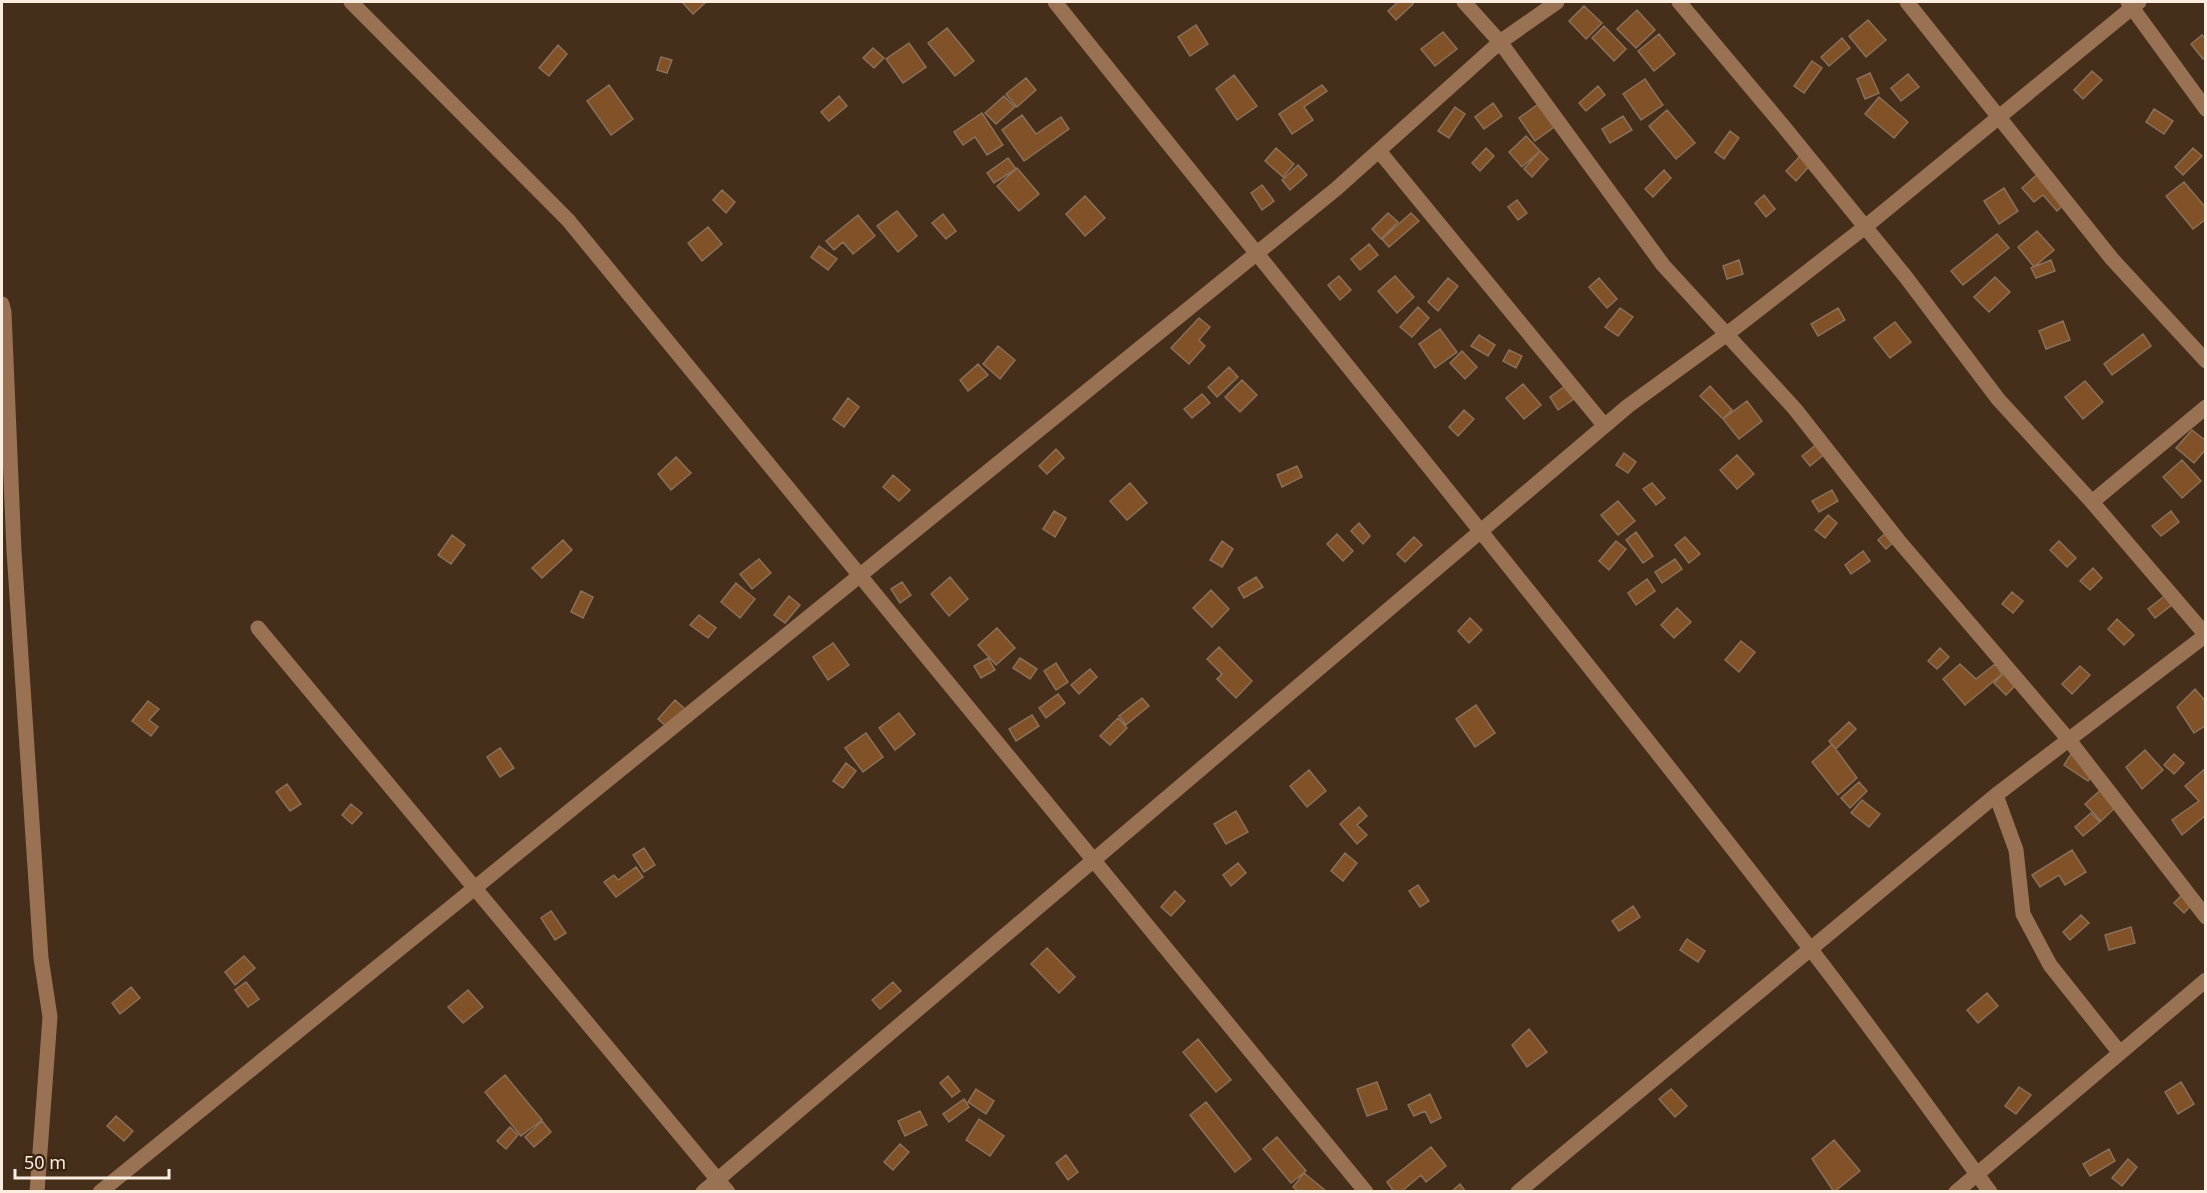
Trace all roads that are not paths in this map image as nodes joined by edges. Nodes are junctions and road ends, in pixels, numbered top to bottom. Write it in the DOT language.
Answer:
graph roads {
  1 [pos="351,2"];
  2 [pos="1055,2"];
  3 [pos="1464,2"];
  4 [pos="1557,2"];
  5 [pos="1679,2"];
  6 [pos="1907,2"];
  7 [pos="2133,3"];
  8 [pos="1500,42"];
  9 [pos="2205,109"];
  10 [pos="1998,116"];
  11 [pos="1379,151"];
  12 [pos="1865,227"];
  13 [pos="1256,254"];
  14 [pos="2,304"];
  15 [pos="1727,334"];
  16 [pos="2205,360"];
  17 [pos="2205,407"];
  18 [pos="1604,425"];
  19 [pos="2091,502"];
  20 [pos="1481,532"];
  21 [pos="860,575"];
  22 [pos="258,628"];
  23 [pos="2205,635"];
  24 [pos="2069,740"];
  25 [pos="1996,795"];
  26 [pos="1094,860"];
  27 [pos="475,888"];
  28 [pos="2205,917"];
  29 [pos="1811,948"];
  30 [pos="2205,980"];
  31 [pos="2120,1053"];
  32 [pos="1977,1174"];
  33 [pos="718,1179"];
  34 [pos="37,1191"];
  35 [pos="100,1191"];
  36 [pos="703,1191"];
  37 [pos="729,1191"];
  38 [pos="1366,1191"];
  39 [pos="1518,1191"];
  40 [pos="1956,1191"];
  41 [pos="1990,1191"];
  1 -- 21 [label="street"];
  2 -- 13 [label="street"];
  3 -- 8 [label="street"];
  4 -- 8 [label="street"];
  5 -- 12 [label="street"];
  6 -- 10 [label="street"];
  7 -- 9 [label="street"];
  7 -- 10 [label="street"];
  8 -- 11 [label="street"];
  8 -- 15 [label="street"];
  10 -- 12 [label="street"];
  10 -- 16 [label="street"];
  11 -- 13 [label="street"];
  11 -- 18 [label="street"];
  12 -- 15 [label="street"];
  12 -- 19 [label="street"];
  13 -- 20 [label="street"];
  13 -- 21 [label="street"];
  14 -- 34 [label="street"];
  15 -- 18 [label="street"];
  15 -- 24 [label="street"];
  17 -- 19 [label="street"];
  18 -- 20 [label="street"];
  19 -- 23 [label="street"];
  20 -- 26 [label="street"];
  20 -- 29 [label="street"];
  21 -- 26 [label="street"];
  21 -- 27 [label="street"];
  22 -- 27 [label="street"];
  23 -- 24 [label="street"];
  24 -- 25 [label="street"];
  24 -- 28 [label="street"];
  25 -- 29 [label="street"];
  25 -- 31 [label="street"];
  26 -- 33 [label="street"];
  26 -- 38 [label="street"];
  27 -- 33 [label="street"];
  27 -- 35 [label="street"];
  29 -- 32 [label="street"];
  29 -- 39 [label="street"];
  30 -- 31 [label="street"];
  31 -- 32 [label="street"];
  32 -- 40 [label="street"];
  32 -- 41 [label="street"];
  33 -- 36 [label="street"];
  33 -- 37 [label="street"];
}
